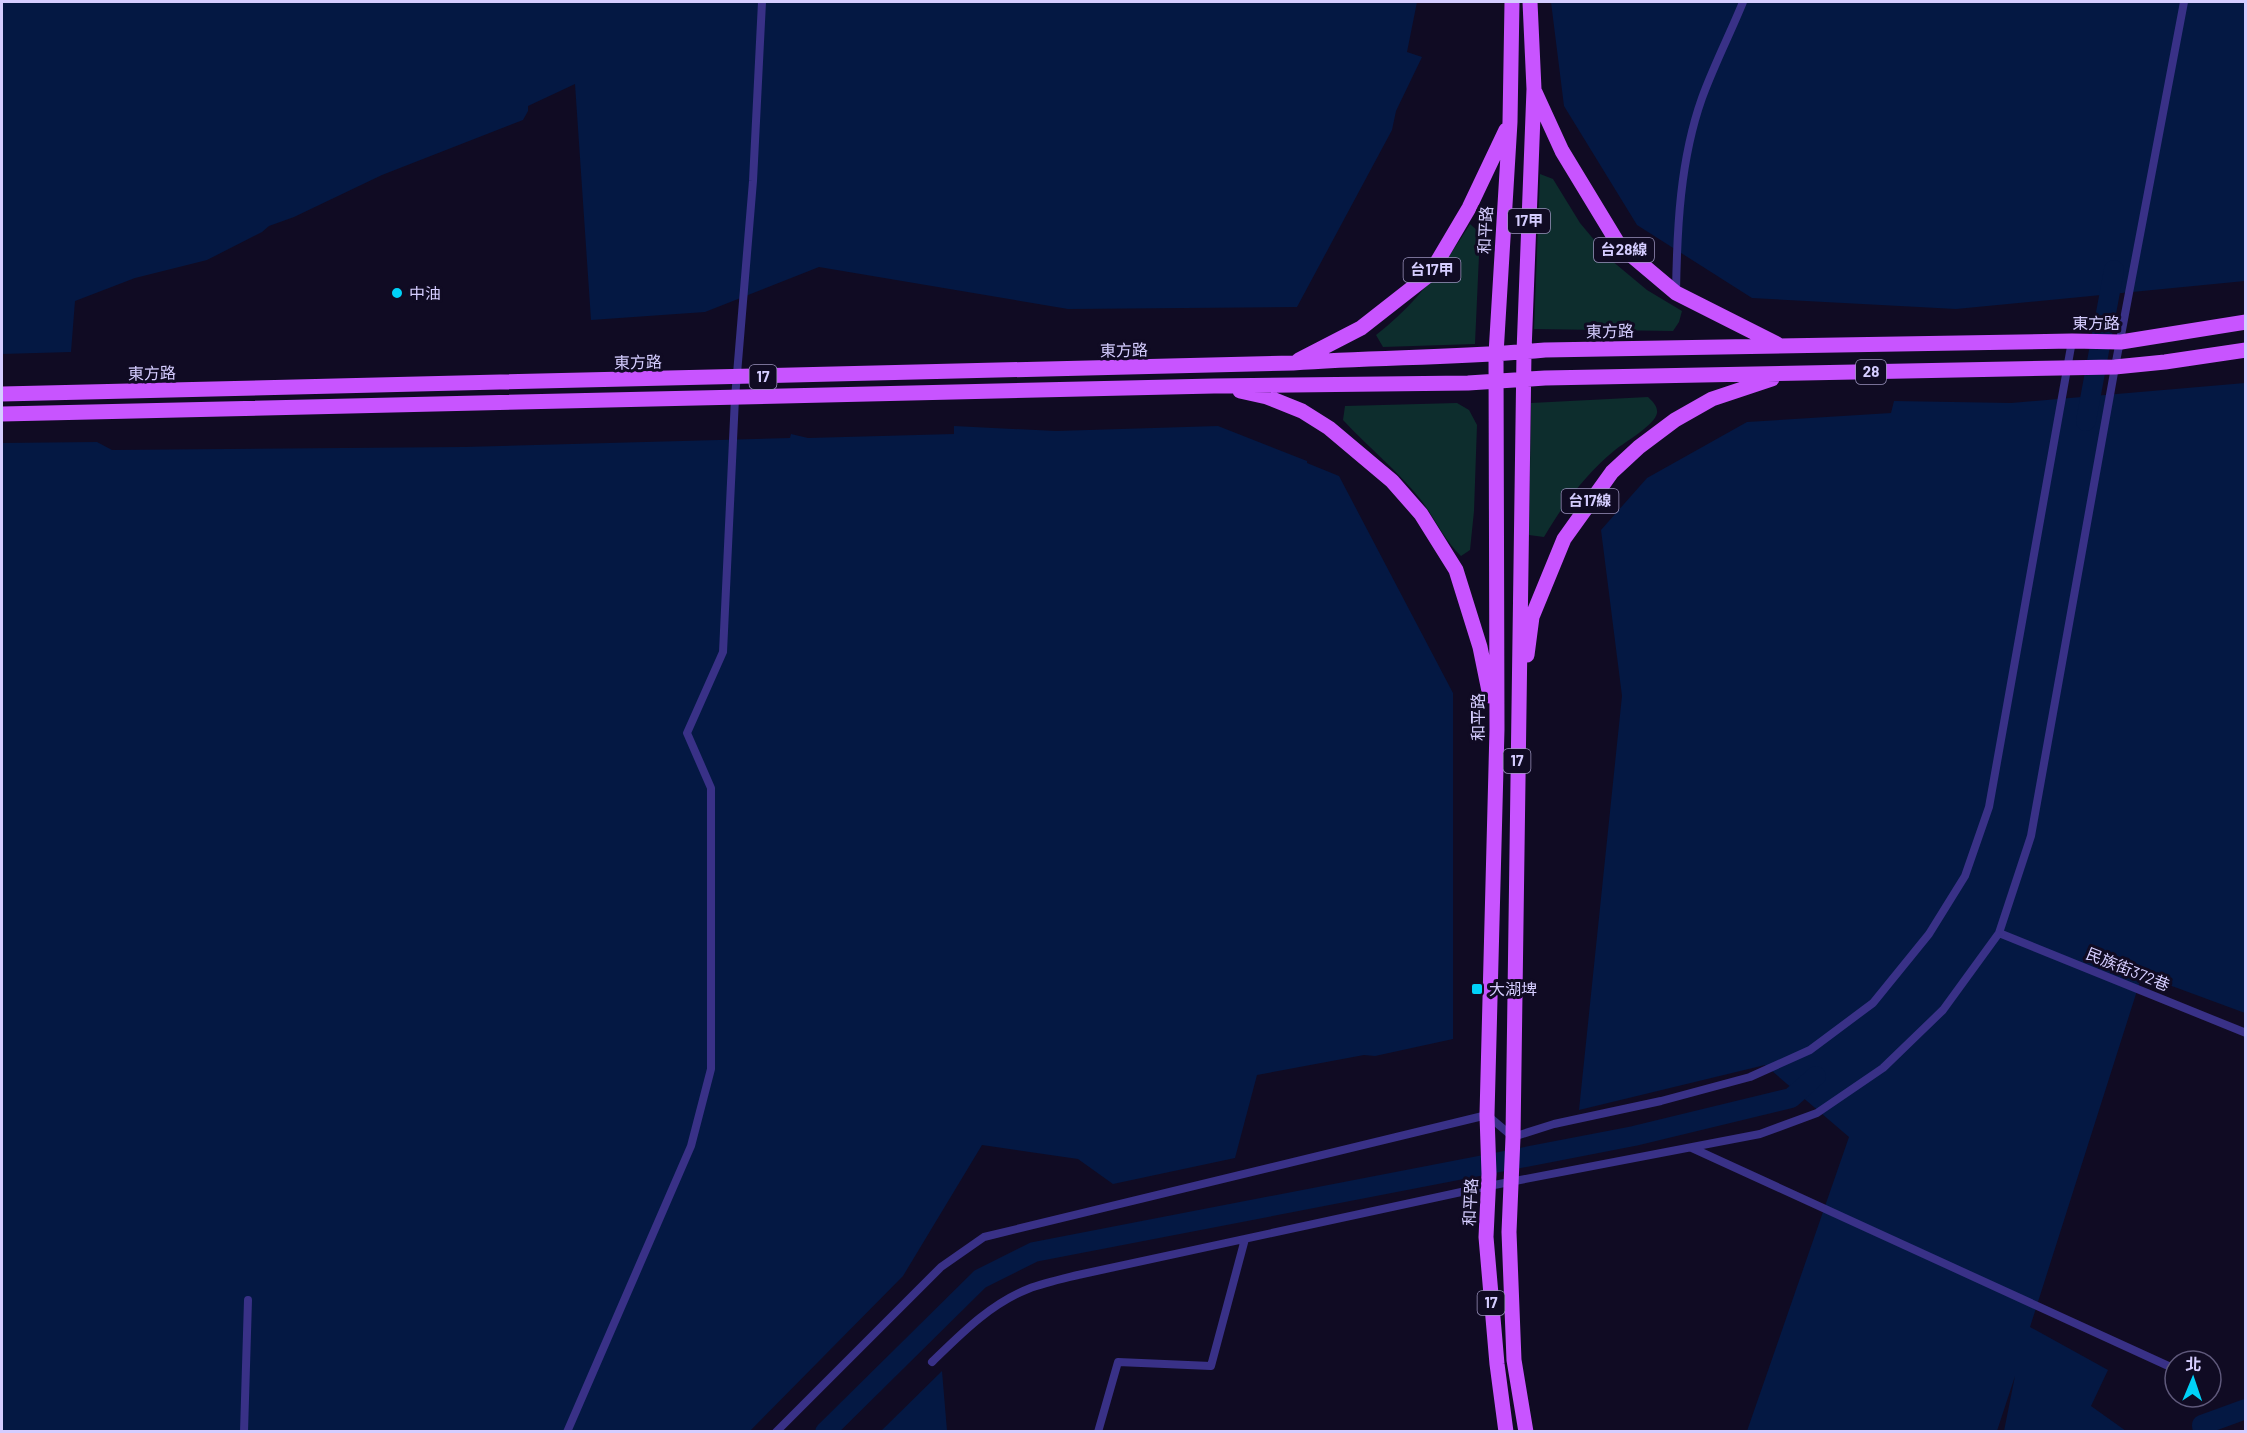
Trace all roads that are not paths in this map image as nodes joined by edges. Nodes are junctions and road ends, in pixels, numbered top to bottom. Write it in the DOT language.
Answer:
graph roads {
  1 [pos="762,2"];
  2 [pos="1512,2"];
  3 [pos="1530,2"];
  4 [pos="1743,2"];
  5 [pos="2184,2"];
  6 [pos="1534,89"];
  7 [pos="1510,122"];
  8 [pos="1676,293"];
  9 [pos="2246,322"];
  10 [pos="2072,340"];
  11 [pos="2121,342"];
  12 [pos="1782,346"];
  13 [pos="2246,350"];
  14 [pos="1524,352"];
  15 [pos="1496,354"];
  16 [pos="1293,363"];
  17 [pos="2115,367"];
  18 [pos="2066,368"];
  19 [pos="1792,373"];
  20 [pos="737,378"];
  21 [pos="1523,380"];
  22 [pos="1496,382"];
  23 [pos="1214,386"];
  24 [pos="2,394"];
  25 [pos="735,398"];
  26 [pos="2,414"];
  27 [pos="1497,729"];
  28 [pos="1517,730"];
  29 [pos="1999,933"];
  30 [pos="2246,1033"];
  31 [pos="1487,1115"];
  32 [pos="1513,1140"];
  33 [pos="1692,1148"];
  34 [pos="1511,1179"];
  35 [pos="1489,1180"];
  36 [pos="1245,1239"];
  37 [pos="249,1300"];
  38 [pos="932,1362"];
  39 [pos="2163,1363"];
  40 [pos="244,1431"];
  41 [pos="567,1431"];
  42 [pos="776,1431"];
  43 [pos="1098,1431"];
  44 [pos="1506,1431"];
  45 [pos="1526,1431"];
  1 -- 20 [label="lane"];
  2 -- 7 [label="main road, 和平路 / 17甲"];
  3 -- 6 [label="main road, 17甲"];
  4 -- 8 [label="lane"];
  5 -- 11 [label="lane"];
  6 -- 8 [label="main road, 台28線"];
  6 -- 14 [label="main road, 17甲"];
  7 -- 15 [label="main road, 和平路 / 17甲"];
  7 -- 16 [label="main road, 台17甲"];
  8 -- 12 [label="main road, 台28線"];
  9 -- 11 [label="main road, 東方路 / 28"];
  10 -- 11 [label="main road, 東方路 / 28"];
  10 -- 12 [label="main road, 東方路 / 28"];
  10 -- 18 [label="lane"];
  11 -- 17 [label="lane"];
  12 -- 14 [label="main road, 東方路 / 28"];
  13 -- 17 [label="main road, 28"];
  14 -- 15 [label="main road, 東方路 / 17"];
  14 -- 21 [label="main road, 17"];
  15 -- 16 [label="main road, 東方路 / 17"];
  15 -- 22 [label="main road, 和平路 / 17甲"];
  16 -- 20 [label="main road, 東方路 / 17"];
  17 -- 18 [label="main road, 28"];
  17 -- 29 [label="lane"];
  18 -- 19 [label="main road, 28"];
  18 -- 32 [label="lane"];
  19 -- 21 [label="main road, 28"];
  19 -- 28 [label="main road, 台17線"];
  20 -- 24 [label="main road, 東方路 / 17"];
  20 -- 25 [label="lane"];
  21 -- 22 [label="main road, 28"];
  21 -- 28 [label="main road, 17"];
  22 -- 23 [label="main road, 17"];
  22 -- 27 [label="main road, 和平路 / 17"];
  23 -- 25 [label="main road, 17"];
  23 -- 27 [label="main road"];
  25 -- 26 [label="main road, 17"];
  25 -- 41 [label="lane"];
  27 -- 31 [label="main road, 和平路 / 17"];
  28 -- 32 [label="main road, 17"];
  29 -- 30 [label="lane, 民族街372巷"];
  29 -- 33 [label="lane"];
  31 -- 32 [label="lane"];
  31 -- 35 [label="main road, 和平路 / 17"];
  31 -- 42 [label="lane"];
  32 -- 34 [label="main road, 17"];
  33 -- 34 [label="lane"];
  33 -- 39 [label="lane"];
  34 -- 35 [label="lane"];
  34 -- 45 [label="main road, 17"];
  35 -- 36 [label="lane"];
  35 -- 44 [label="main road, 和平路 / 17"];
  36 -- 38 [label="lane"];
  36 -- 43 [label="lane"];
  37 -- 40 [label="lane"];
}
